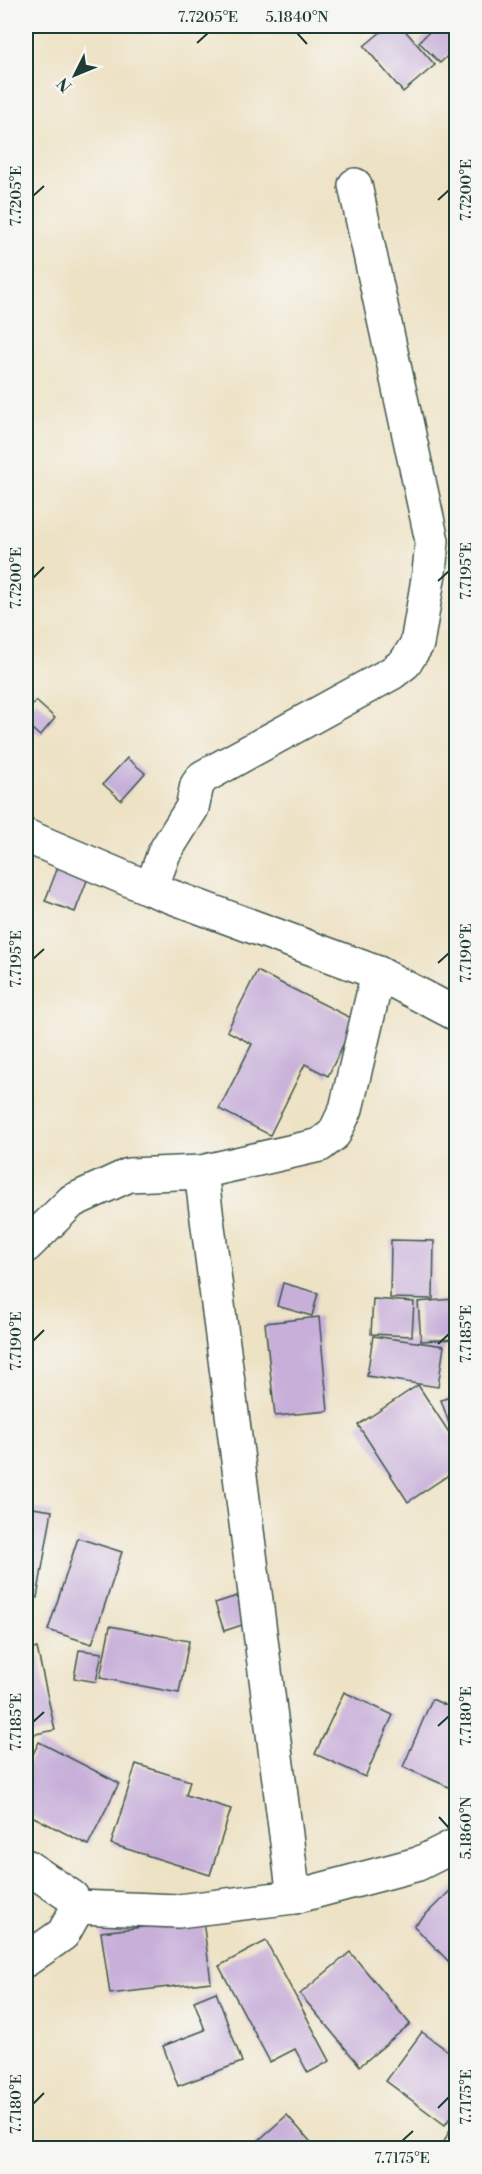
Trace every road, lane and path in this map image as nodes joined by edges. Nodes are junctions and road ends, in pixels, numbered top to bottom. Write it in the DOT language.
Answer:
graph roads {
  1 [pos="355,184"];
  2 [pos="26,836"];
  3 [pos="151,889"];
  4 [pos="378,973"];
  5 [pos="456,1014"];
  6 [pos="201,1172"];
  7 [pos="26,1246"];
  8 [pos="456,1845"];
  9 [pos="26,1866"];
  10 [pos="294,1897"];
  11 [pos="78,1907"];
  12 [pos="26,1960"];
  1 -- 3 [label="street"];
  2 -- 3 [label="street"];
  3 -- 4 [label="street"];
  4 -- 5 [label="street"];
  4 -- 6 [label="street"];
  6 -- 7 [label="street"];
  6 -- 10 [label="street"];
  8 -- 10 [label="street"];
  9 -- 11 [label="street"];
  10 -- 11 [label="street"];
  11 -- 12 [label="street"];
}
